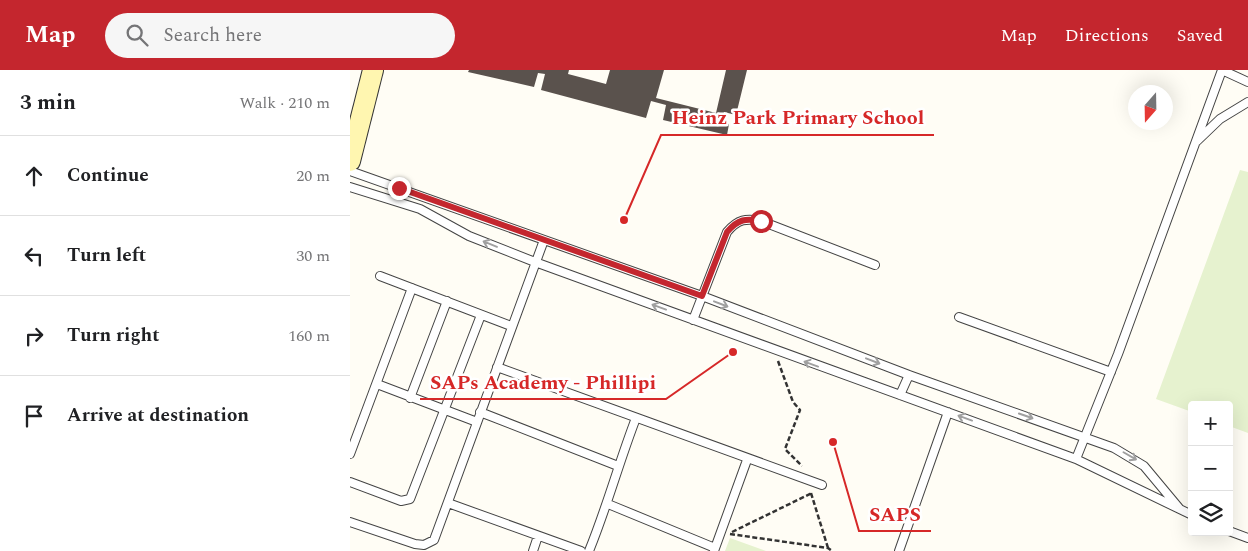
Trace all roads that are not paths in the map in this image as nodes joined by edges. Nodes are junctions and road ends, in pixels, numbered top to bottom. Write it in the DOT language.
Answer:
graph roads {
  1 [pos="373,70"];
  2 [pos="1222,70"];
  3 [pos="1248,82"];
  4 [pos="1248,102"];
  5 [pos="1196,142"];
  6 [pos="350,161"];
  7 [pos="350,171"];
  8 [pos="350,187"];
  9 [pos="447,206"];
  10 [pos="440,220"];
  11 [pos="544,240"];
  12 [pos="535,262"];
  13 [pos="875,265"];
  14 [pos="380,276"];
  15 [pos="412,288"];
  16 [pos="702,296"];
  17 [pos="447,301"];
  18 [pos="481,315"];
  19 [pos="960,317"];
  20 [pos="693,320"];
  21 [pos="511,326"];
  22 [pos="497,367"];
  23 [pos="1111,372"];
  24 [pos="909,375"];
  25 [pos="377,384"];
  26 [pos="900,395"];
  27 [pos="410,398"];
  28 [pos="445,411"];
  29 [pos="480,412"];
  30 [pos="948,412"];
  31 [pos="636,418"];
  32 [pos="477,422"];
  33 [pos="1085,437"];
  34 [pos="350,454"];
  35 [pos="1076,459"];
  36 [pos="748,460"];
  37 [pos="618,466"];
  38 [pos="350,482"];
  39 [pos="822,485"];
  40 [pos="448,504"];
  41 [pos="608,504"];
  42 [pos="1180,509"];
  43 [pos="1188,513"];
  44 [pos="350,522"];
  45 [pos="1233,532"];
  46 [pos="538,536"];
  47 [pos="1248,538"];
  48 [pos="714,549"];
  49 [pos="533,551"];
  50 [pos="581,551"];
  51 [pos="589,551"];
  52 [pos="899,551"];
  1 -- 6 [label="main road"];
  2 -- 3 [label="lane"];
  2 -- 5 [label="lane"];
  4 -- 5 [label="lane"];
  5 -- 23 [label="lane"];
  7 -- 9 [label="lane"];
  8 -- 10 [label="lane"];
  9 -- 10 [label="lane"];
  9 -- 11 [label="lane"];
  12 -- 10 [label="lane, one-way"];
  11 -- 12 [label="lane"];
  11 -- 16 [label="lane"];
  20 -- 12 [label="lane, one-way"];
  12 -- 21 [label="lane"];
  13 -- 16 [label="lane"];
  14 -- 15 [label="lane"];
  15 -- 17 [label="lane"];
  15 -- 25 [label="lane"];
  16 -- 20 [label="lane"];
  16 -- 24 [label="lane, one-way"];
  17 -- 18 [label="lane"];
  17 -- 27 [label="lane"];
  18 -- 21 [label="lane"];
  18 -- 28 [label="lane"];
  19 -- 23 [label="lane"];
  26 -- 20 [label="lane, one-way"];
  21 -- 22 [label="lane"];
  22 -- 29 [label="lane"];
  22 -- 31 [label="lane"];
  23 -- 33 [label="lane"];
  24 -- 26 [label="lane"];
  24 -- 33 [label="lane, one-way"];
  25 -- 27 [label="lane"];
  25 -- 34 [label="lane"];
  26 -- 30 [label="lane"];
  27 -- 28 [label="lane"];
  28 -- 32 [label="lane"];
  28 -- 38 [label="lane"];
  29 -- 32 [label="lane"];
  29 -- 37 [label="lane"];
  35 -- 30 [label="lane, one-way"];
  30 -- 52 [label="lane"];
  31 -- 36 [label="lane"];
  31 -- 37 [label="lane"];
  32 -- 40 [label="lane"];
  33 -- 35 [label="lane"];
  33 -- 42 [label="lane, one-way"];
  35 -- 42 [label="lane"];
  36 -- 39 [label="lane"];
  36 -- 48 [label="lane"];
  37 -- 41 [label="lane"];
  40 -- 44 [label="lane"];
  40 -- 46 [label="lane"];
  41 -- 48 [label="lane"];
  41 -- 51 [label="lane"];
  42 -- 43 [label="lane"];
  45 -- 47 [label="lane"];
  46 -- 49 [label="lane"];
  46 -- 50 [label="lane"];
}
